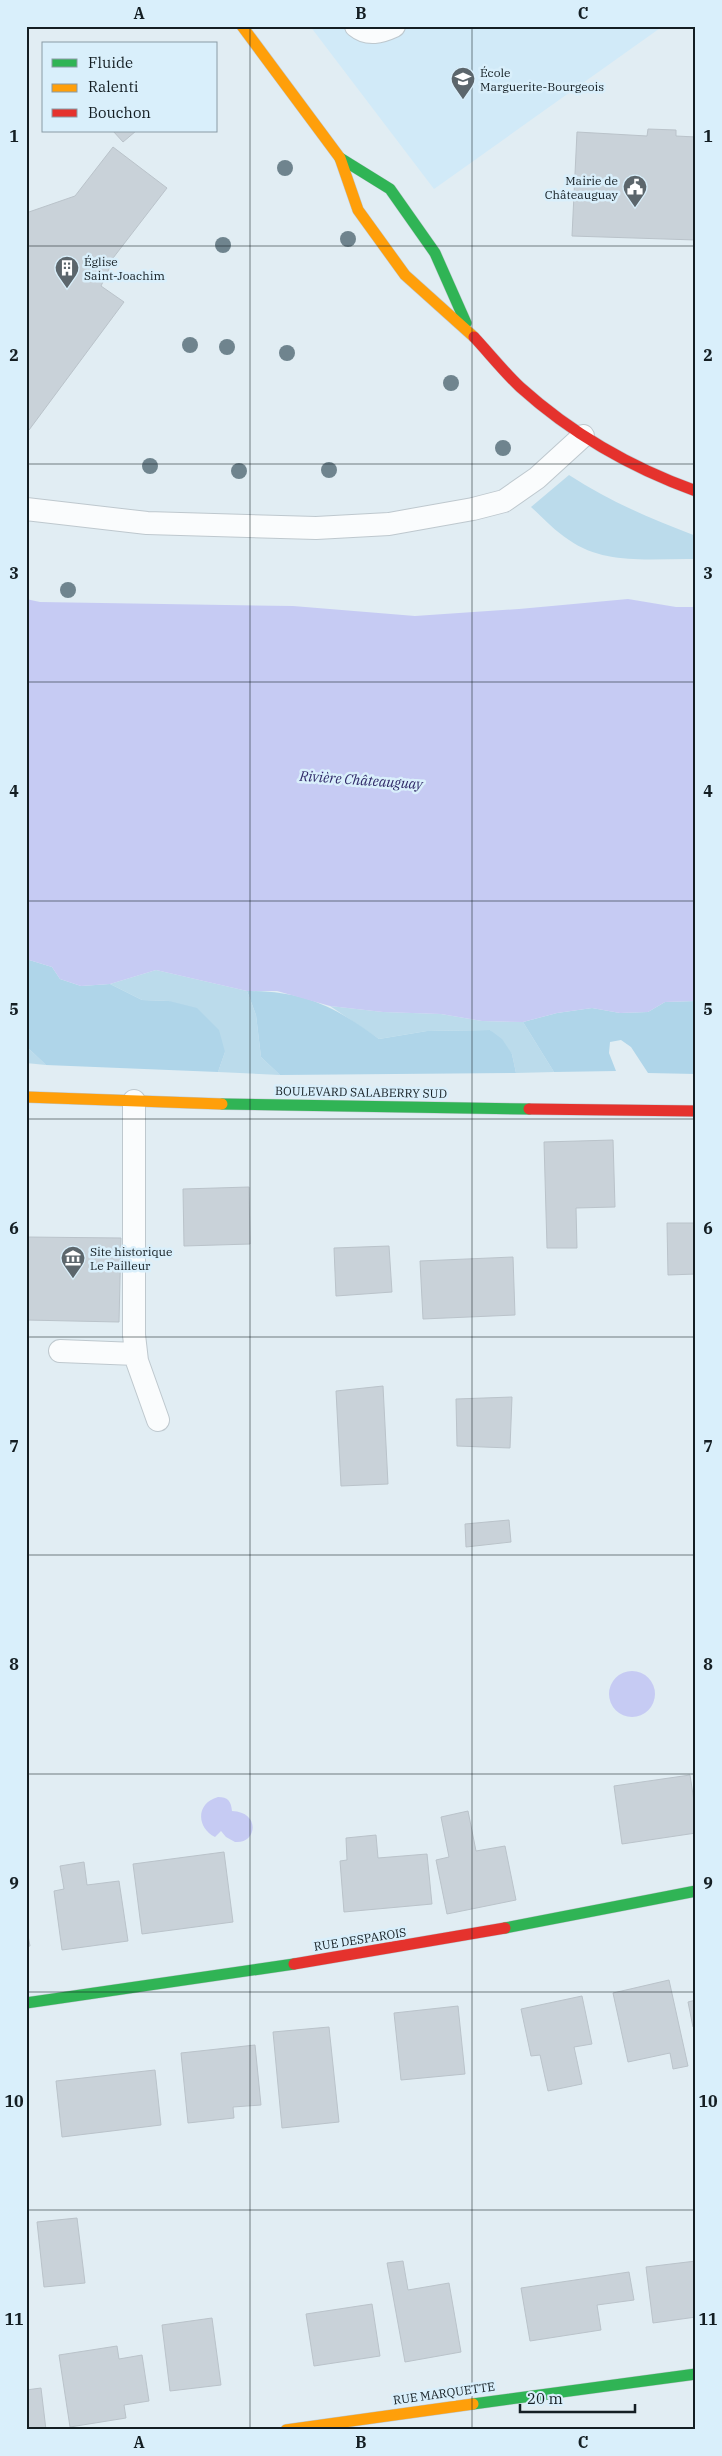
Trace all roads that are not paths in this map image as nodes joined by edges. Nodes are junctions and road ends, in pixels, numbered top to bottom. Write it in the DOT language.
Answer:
graph roads {
  1 [pos="242,26"];
  2 [pos="356,26"];
  3 [pos="394,26"];
  4 [pos="340,158"];
  5 [pos="469,331"];
  6 [pos="583,436"];
  7 [pos="696,491"];
  8 [pos="26,510"];
  9 [pos="26,1097"];
  10 [pos="134,1101"];
  11 [pos="696,1111"];
  12 [pos="60,1351"];
  13 [pos="136,1354"];
  14 [pos="158,1420"];
  15 [pos="696,1890"];
  16 [pos="26,2003"];
  17 [pos="696,2374"];
  18 [pos="286,2430"];
  1 -- 4 [label="street"];
  2 -- 3 [label="lane"];
  4 -- 5 [label="street"];
  4 -- 5 [label="street"];
  5 -- 6 [label="street"];
  6 -- 7 [label="street"];
  6 -- 8 [label="lane"];
  9 -- 10 [label="street, BOULEVARD SALABERRY SUD"];
  10 -- 11 [label="street, BOULEVARD SALABERRY SUD"];
  10 -- 13 [label="lane"];
  12 -- 13 [label="lane"];
  13 -- 14 [label="lane"];
  15 -- 16 [label="street, RUE DESPAROIS"];
  17 -- 18 [label="street, RUE MARQUETTE"];
}
